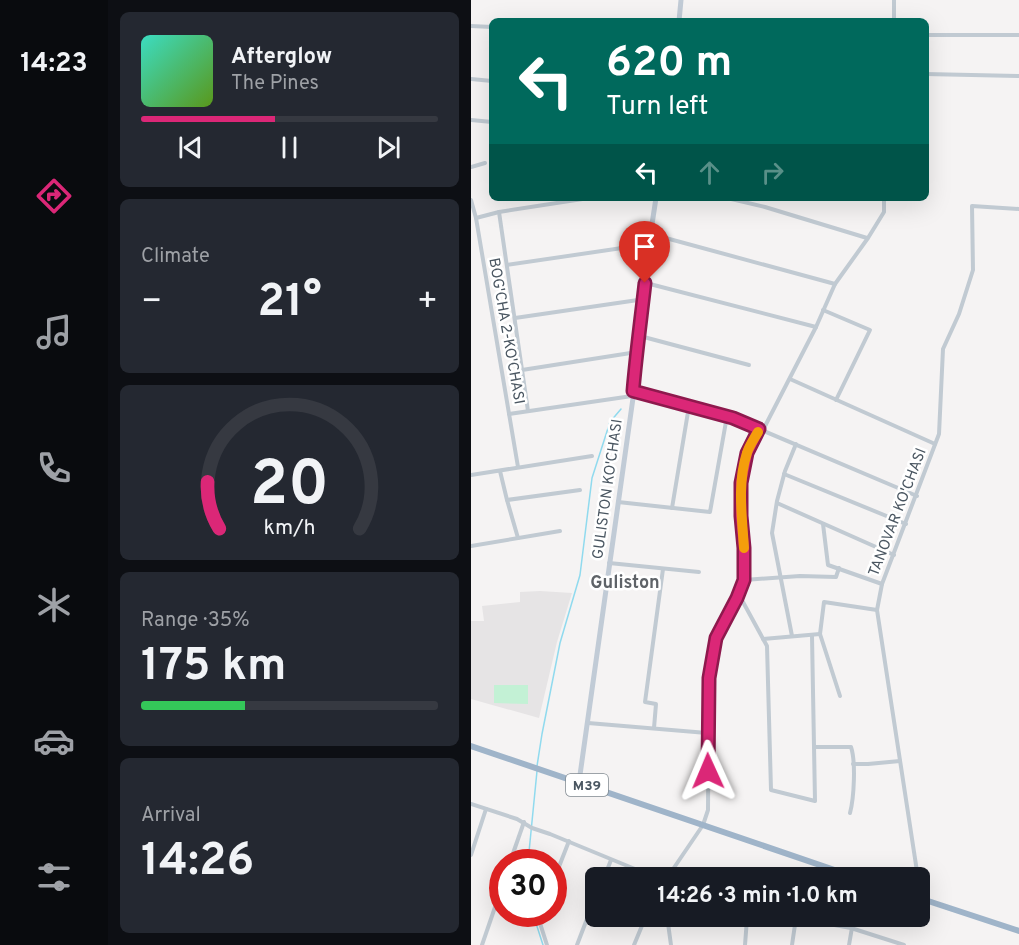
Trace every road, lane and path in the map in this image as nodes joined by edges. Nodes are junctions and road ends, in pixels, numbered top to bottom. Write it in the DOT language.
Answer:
graph roads {
  1 [pos="681,0"];
  2 [pos="894,0"];
  3 [pos="679,18"];
  4 [pos="894,18"];
  5 [pos="471,26"];
  6 [pos="489,27"];
  7 [pos="929,35"];
  8 [pos="1019,35"];
  9 [pos="929,74"];
  10 [pos="1019,76"];
  11 [pos="471,79"];
  12 [pos="489,81"];
  13 [pos="471,120"];
  14 [pos="489,122"];
  15 [pos="485,163"];
  16 [pos="471,167"];
  17 [pos="471,200"];
  18 [pos="562,201"];
  19 [pos="656,201"];
  20 [pos="740,201"];
  21 [pos="884,201"];
  22 [pos="1019,209"];
  23 [pos="499,212"];
  24 [pos="476,218"];
  25 [pos="651,234"];
  26 [pos="868,238"];
  27 [pos="649,244"];
  28 [pos="507,265"];
  29 [pos="645,283"];
  30 [pos="835,284"];
  31 [pos="643,302"];
  32 [pos="823,310"];
  33 [pos="515,318"];
  34 [pos="816,327"];
  35 [pos="640,336"];
  36 [pos="637,352"];
  37 [pos="749,365"];
  38 [pos="522,370"];
  39 [pos="790,380"];
  40 [pos="633,394"];
  41 [pos="836,400"];
  42 [pos="689,406"];
  43 [pos="528,411"];
  44 [pos="509,414"];
  45 [pos="727,416"];
  46 [pos="761,429"];
  47 [pos="796,444"];
  48 [pos="935,444"];
  49 [pos="592,456"];
  50 [pos="518,467"];
  51 [pos="500,471"];
  52 [pos="784,474"];
  53 [pos="471,475"];
  54 [pos="580,490"];
  55 [pos="917,496"];
  56 [pos="507,500"];
  57 [pos="617,502"];
  58 [pos="777,503"];
  59 [pos="672,508"];
  60 [pos="823,523"];
  61 [pos="906,524"];
  62 [pos="560,531"];
  63 [pos="518,538"];
  64 [pos="471,546"];
  65 [pos="894,555"];
  66 [pos="609,563"];
  67 [pos="839,568"];
  68 [pos="663,569"];
  69 [pos="699,572"];
  70 [pos="780,577"];
  71 [pos="744,580"];
  72 [pos="882,584"];
  73 [pos="737,598"];
  74 [pos="877,610"];
  75 [pos="820,634"];
  76 [pos="792,636"];
  77 [pos="812,636"];
  78 [pos="762,639"];
  79 [pos="840,696"];
  80 [pos="588,723"];
  81 [pos="654,728"];
  82 [pos="708,733"];
  83 [pos="471,746"];
  84 [pos="814,747"];
  85 [pos="900,761"];
  86 [pos="853,764"];
  87 [pos="579,782"];
  88 [pos="471,804"];
  89 [pos="486,809"];
  90 [pos="850,813"];
  91 [pos="523,822"];
  92 [pos="703,825"];
  93 [pos="569,841"];
  94 [pos="514,849"];
  95 [pos="566,849"];
  96 [pos="471,855"];
  97 [pos="611,860"];
  98 [pos="608,867"];
  99 [pos="630,867"];
  100 [pos="674,867"];
  101 [pos="826,867"];
  102 [pos="916,867"];
  103 [pos="930,901"];
  104 [pos="489,923"];
  105 [pos="585,924"];
  106 [pos="541,927"];
  107 [pos="641,927"];
  108 [pos="669,927"];
  109 [pos="746,927"];
  110 [pos="794,927"];
  111 [pos="846,927"];
  112 [pos="851,928"];
  113 [pos="1019,931"];
  114 [pos="481,945"];
  115 [pos="547,945"];
  116 [pos="577,945"];
  117 [pos="634,945"];
  118 [pos="671,945"];
  119 [pos="745,945"];
  120 [pos="792,945"];
  121 [pos="849,945"];
  122 [pos="904,945"];
  1 -- 3 [label="main road"];
  2 -- 4 [label="street"];
  5 -- 6 [label="street"];
  7 -- 8 [label="street"];
  9 -- 10 [label="street"];
  11 -- 12 [label="street"];
  13 -- 14 [label="street"];
  15 -- 16 [label="street"];
  17 -- 24 [label="street, BOG'CHA 2-KO'CHASI"];
  18 -- 23 [label="street"];
  19 -- 25 [label="main road, GULISTON KO'CHASI"];
  20 -- 26 [label="street"];
  21 -- 26 [label="street"];
  22 -- 48 [label="street, TANOVAR KO'CHASI"];
  23 -- 24 [label="street"];
  23 -- 28 [label="street"];
  24 -- 44 [label="street, BOG'CHA 2-KO'CHASI"];
  25 -- 27 [label="main road, GULISTON KO'CHASI"];
  25 -- 30 [label="street"];
  26 -- 30 [label="street"];
  27 -- 28 [label="street"];
  27 -- 29 [label="main road, GULISTON KO'CHASI"];
  28 -- 33 [label="street"];
  29 -- 31 [label="main road, GULISTON KO'CHASI"];
  29 -- 34 [label="street"];
  30 -- 32 [label="street"];
  31 -- 33 [label="street"];
  31 -- 35 [label="main road, GULISTON KO'CHASI"];
  32 -- 34 [label="street"];
  32 -- 41 [label="street"];
  33 -- 38 [label="street"];
  34 -- 39 [label="street"];
  35 -- 36 [label="main road, GULISTON KO'CHASI"];
  35 -- 37 [label="street"];
  36 -- 38 [label="street"];
  36 -- 40 [label="main road, GULISTON KO'CHASI"];
  38 -- 43 [label="street"];
  39 -- 41 [label="street"];
  39 -- 46 [label="street"];
  40 -- 42 [label="street"];
  40 -- 43 [label="street"];
  40 -- 57 [label="main road, GULISTON KO'CHASI"];
  41 -- 48 [label="street"];
  42 -- 45 [label="street"];
  42 -- 59 [label="street"];
  43 -- 44 [label="street"];
  44 -- 50 [label="street, BOG'CHA 2-KO'CHASI"];
  45 -- 46 [label="street"];
  45 -- 59 [label="street"];
  46 -- 47 [label="street"];
  46 -- 71 [label="street"];
  47 -- 52 [label="street"];
  47 -- 55 [label="street"];
  48 -- 55 [label="street, TANOVAR KO'CHASI"];
  49 -- 50 [label="street"];
  50 -- 51 [label="street"];
  51 -- 53 [label="street"];
  51 -- 56 [label="street"];
  52 -- 58 [label="street"];
  52 -- 61 [label="street"];
  54 -- 56 [label="street"];
  55 -- 61 [label="street, TANOVAR KO'CHASI"];
  56 -- 63 [label="street"];
  57 -- 59 [label="street"];
  57 -- 66 [label="main road, GULISTON KO'CHASI"];
  58 -- 60 [label="street"];
  58 -- 70 [label="street"];
  60 -- 65 [label="street"];
  60 -- 67 [label="street"];
  61 -- 65 [label="street, TANOVAR KO'CHASI"];
  62 -- 63 [label="street"];
  63 -- 64 [label="street"];
  65 -- 72 [label="street, TANOVAR KO'CHASI"];
  66 -- 68 [label="street"];
  66 -- 80 [label="main road, GULISTON KO'CHASI"];
  67 -- 70 [label="street"];
  67 -- 72 [label="street"];
  68 -- 69 [label="street"];
  68 -- 81 [label="street"];
  70 -- 71 [label="street"];
  70 -- 76 [label="street"];
  71 -- 73 [label="street"];
  72 -- 74 [label="street, TANOVAR KO'CHASI"];
  73 -- 78 [label="street"];
  73 -- 82 [label="street"];
  74 -- 75 [label="street"];
  74 -- 85 [label="street, TANOVAR KO'CHASI"];
  75 -- 77 [label="street"];
  75 -- 79 [label="street"];
  76 -- 77 [label="street"];
  76 -- 78 [label="street"];
  77 -- 84 [label="street"];
  78 -- 84 [label="street"];
  80 -- 81 [label="street"];
  80 -- 87 [label="main road, GULISTON KO'CHASI"];
  81 -- 82 [label="street"];
  82 -- 92 [label="street"];
  83 -- 87 [label="highway, M39"];
  84 -- 86 [label="street"];
  85 -- 86 [label="street"];
  85 -- 102 [label="street, TANOVAR KO'CHASI"];
  86 -- 90 [label="street"];
  87 -- 92 [label="highway, M39"];
  88 -- 89 [label="street"];
  89 -- 91 [label="street"];
  89 -- 96 [label="street"];
  91 -- 93 [label="street"];
  91 -- 94 [label="street"];
  92 -- 100 [label="street"];
  92 -- 101 [label="highway, M39"];
  93 -- 95 [label="street"];
  93 -- 97 [label="street"];
  97 -- 98 [label="street"];
  97 -- 99 [label="street"];
  103 -- 113 [label="highway"];
  104 -- 114 [label="street"];
  105 -- 116 [label="street"];
  106 -- 115 [label="street"];
  107 -- 117 [label="street"];
  108 -- 118 [label="street"];
  109 -- 119 [label="street"];
  110 -- 120 [label="street"];
  111 -- 112 [label="street"];
  112 -- 121 [label="street"];
  112 -- 122 [label="street"];
}
